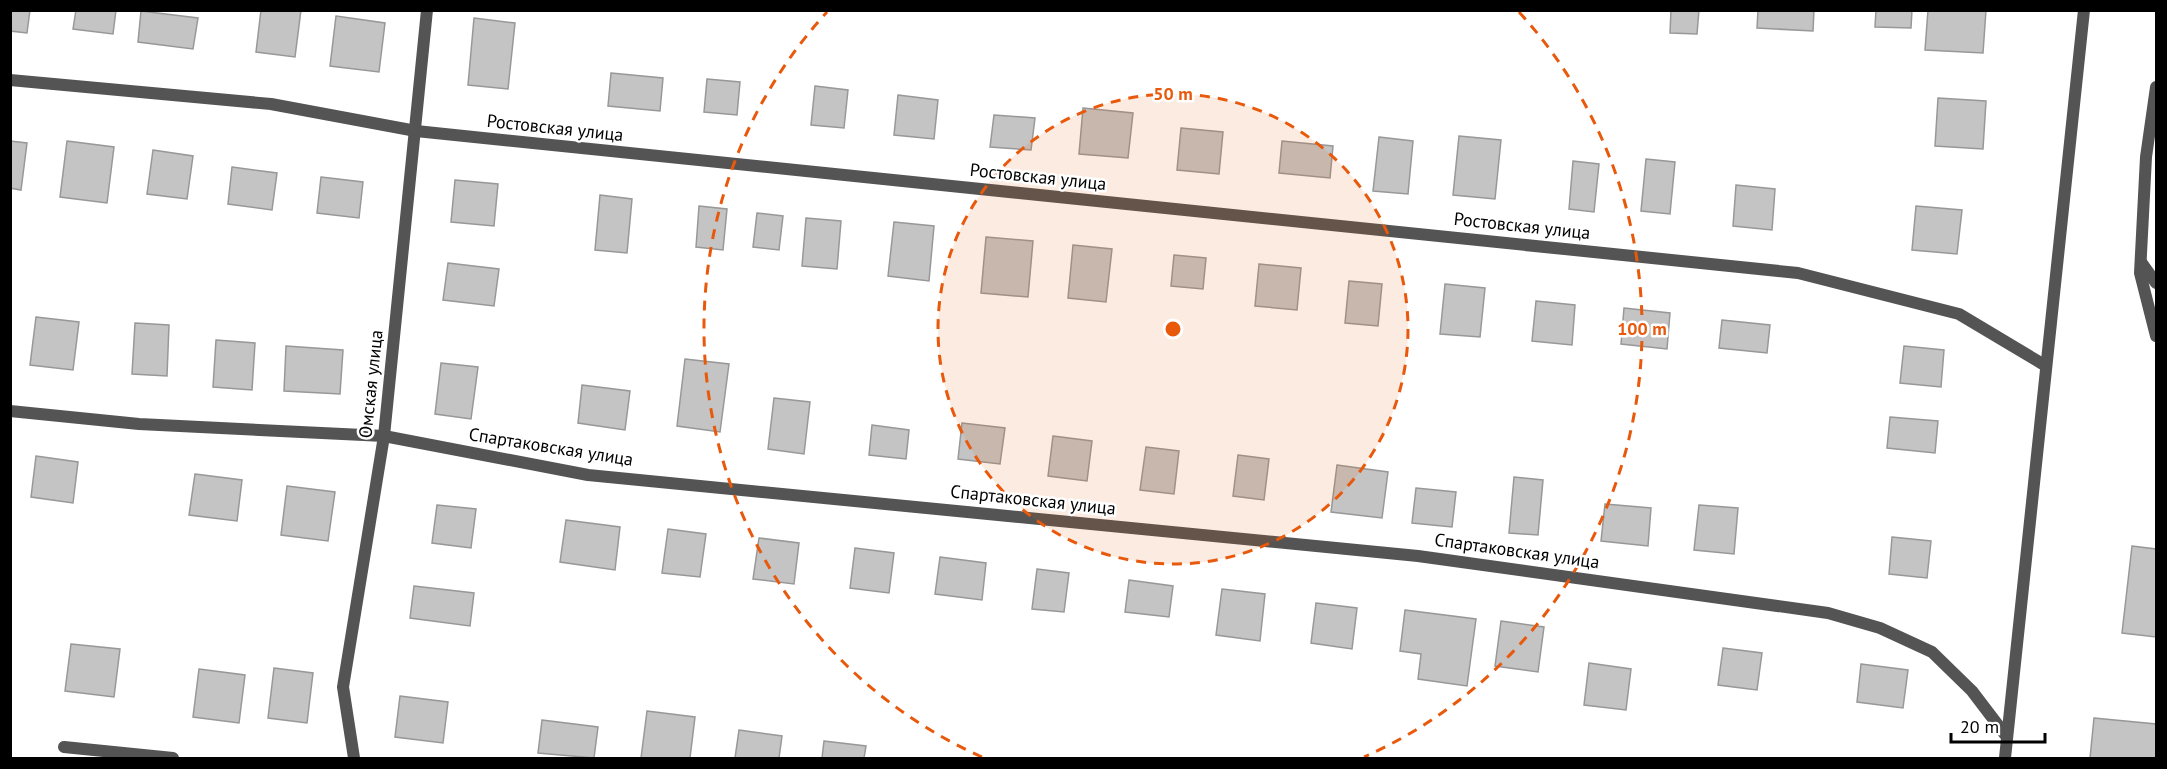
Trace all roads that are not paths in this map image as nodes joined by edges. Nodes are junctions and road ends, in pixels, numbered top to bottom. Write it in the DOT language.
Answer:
graph roads {
  1 [pos="427,10"];
  2 [pos="2084,10"];
  3 [pos="10,80"];
  4 [pos="2157,87"];
  5 [pos="416,131"];
  6 [pos="2141,262"];
  7 [pos="2157,283"];
  8 [pos="2157,336"];
  9 [pos="2046,366"];
  10 [pos="10,411"];
  11 [pos="384,435"];
  12 [pos="2007,737"];
  13 [pos="64,747"];
  14 [pos="173,759"];
  15 [pos="354,759"];
  16 [pos="2005,759"];
  1 -- 5 [label="street, Омская улица"];
  2 -- 9 [label="street"];
  3 -- 5 [label="street, Ростовская улица"];
  4 -- 6 [label="street"];
  5 -- 9 [label="street, Ростовская улица"];
  5 -- 11 [label="street, Омская улица"];
  6 -- 7 [label="street"];
  6 -- 8 [label="street"];
  9 -- 12 [label="street"];
  10 -- 11 [label="street, Спартаковская улица"];
  11 -- 12 [label="street, Спартаковская улица"];
  11 -- 15 [label="street, Омская улица"];
  12 -- 16 [label="street"];
  13 -- 14 [label="street"];
}
